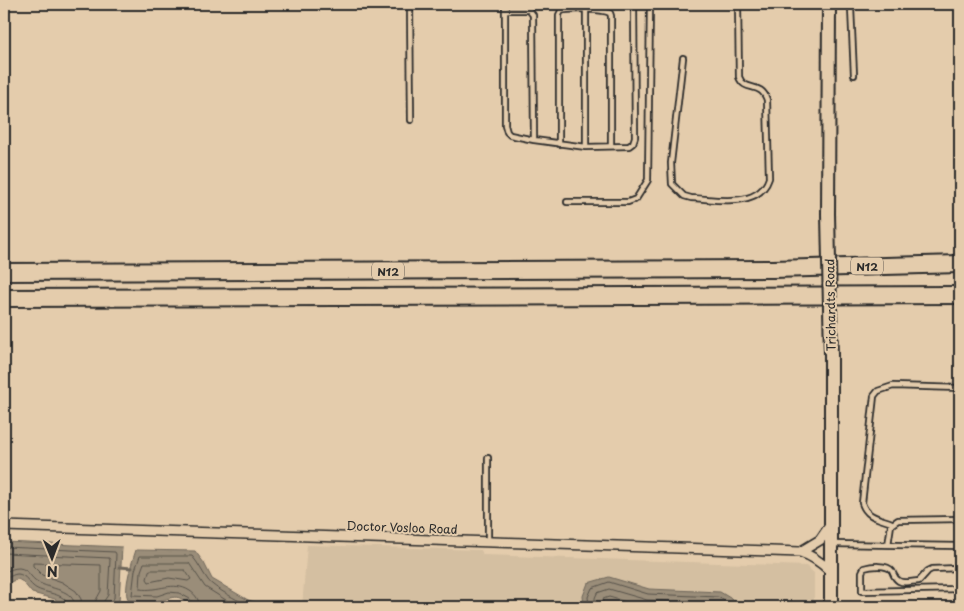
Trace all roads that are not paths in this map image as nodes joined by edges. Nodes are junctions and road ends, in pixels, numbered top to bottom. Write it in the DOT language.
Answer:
graph roads {
  1 [pos="410,4"];
  2 [pos="506,4"];
  3 [pos="586,4"];
  4 [pos="634,4"];
  5 [pos="650,4"];
  6 [pos="738,4"];
  7 [pos="829,4"];
  8 [pos="853,4"];
  9 [pos="505,10"];
  10 [pos="586,10"];
  11 [pos="683,58"];
  12 [pos="854,75"];
  13 [pos="411,120"];
  14 [pos="534,140"];
  15 [pos="559,144"];
  16 [pos="612,146"];
  17 [pos="586,147"];
  18 [pos="567,202"];
  19 [pos="960,264"];
  20 [pos="4,272"];
  21 [pos="960,296"];
  22 [pos="4,298"];
  23 [pos="960,388"];
  24 [pos="488,458"];
  25 [pos="960,519"];
  26 [pos="892,523"];
  27 [pos="831,524"];
  28 [pos="4,526"];
  29 [pos="488,542"];
  30 [pos="831,544"];
  31 [pos="888,545"];
  32 [pos="960,546"];
  33 [pos="800,552"];
  34 [pos="960,568"];
  35 [pos="830,571"];
  36 [pos="901,582"];
  37 [pos="960,589"];
  38 [pos="902,591"];
  39 [pos="831,607"];
  1 -- 13 [label="lane"];
  2 -- 9 [label="lane"];
  3 -- 10 [label="lane"];
  4 -- 16 [label="lane"];
  5 -- 18 [label="lane"];
  6 -- 11 [label="lane"];
  7 -- 27 [label="street, Trichardts Road, bridge"];
  8 -- 12 [label="lane"];
  9 -- 14 [label="lane"];
  9 -- 14 [label="lane"];
  10 -- 15 [label="lane"];
  10 -- 16 [label="lane"];
  10 -- 17 [label="lane"];
  14 -- 15 [label="lane"];
  15 -- 17 [label="lane"];
  16 -- 17 [label="lane"];
  19 -- 20 [label="highway, N12"];
  21 -- 22 [label="highway, N12"];
  23 -- 26 [label="lane"];
  24 -- 29 [label="lane"];
  25 -- 26 [label="lane"];
  26 -- 31 [label="lane"];
  27 -- 30 [label="street, Trichardts Road"];
  27 -- 33 [label="street"];
  28 -- 29 [label="street, Doctor Vosloo Road"];
  29 -- 33 [label="street, Doctor Vosloo Road"];
  30 -- 31 [label="lane"];
  30 -- 35 [label="street, Trichardts Road"];
  31 -- 32 [label="lane"];
  33 -- 35 [label="street, Doctor Vosloo Road"];
  34 -- 36 [label="lane"];
  35 -- 39 [label="street, Trichardts Road"];
  36 -- 38 [label="lane"];
  36 -- 38 [label="lane"];
  37 -- 38 [label="lane"];
}
